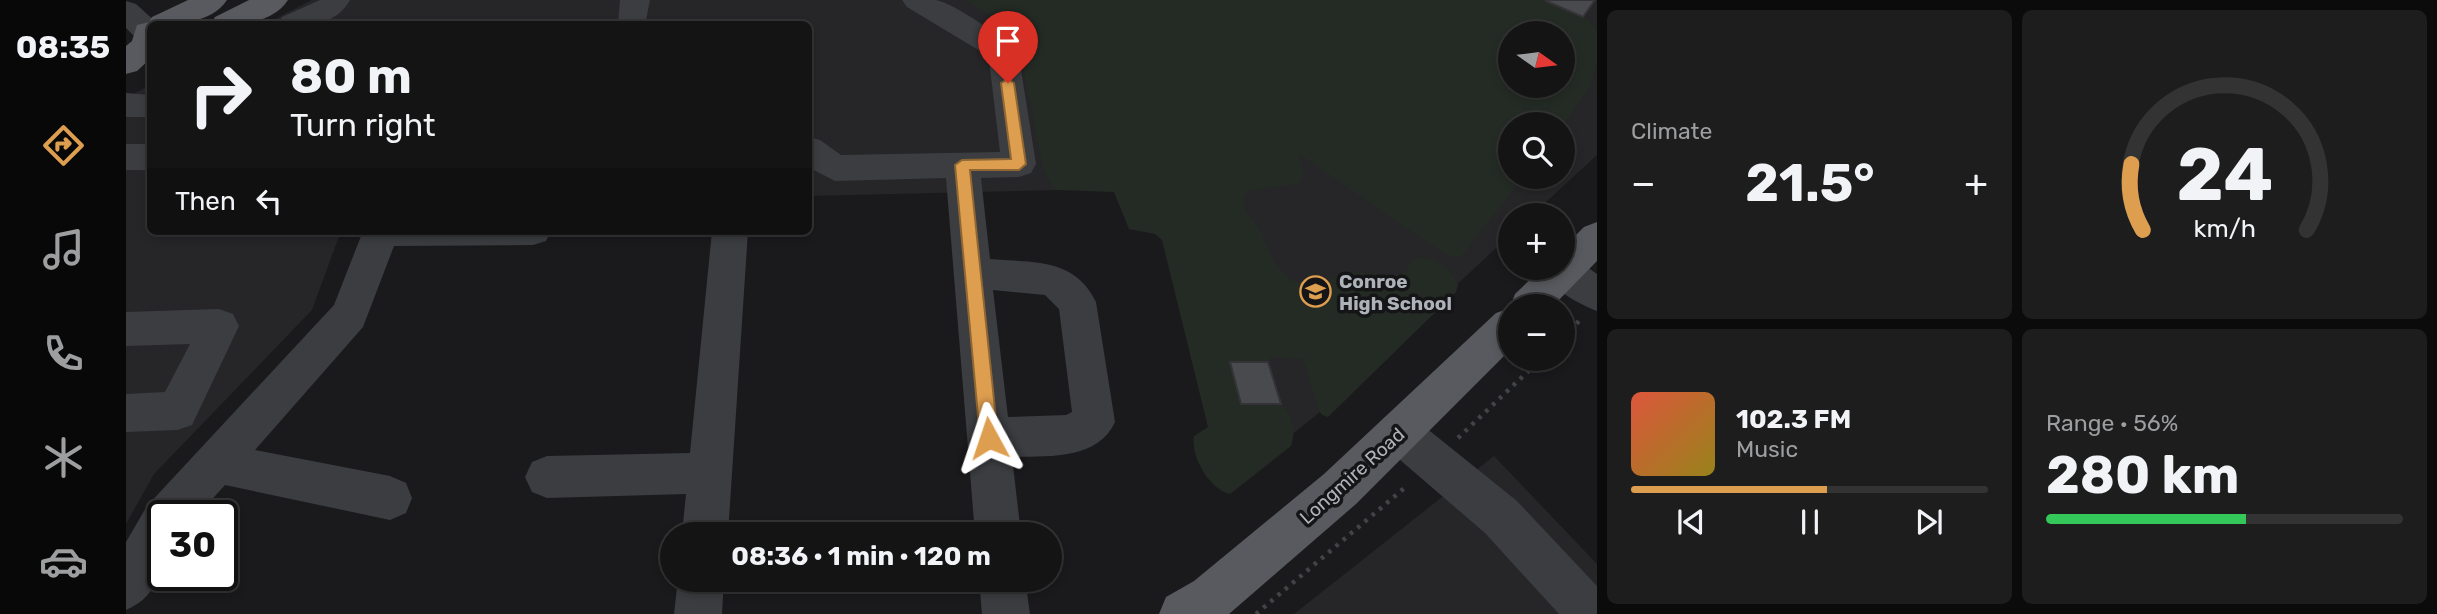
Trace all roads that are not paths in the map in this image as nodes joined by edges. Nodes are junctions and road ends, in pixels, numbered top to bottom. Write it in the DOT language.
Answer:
graph roads {
  1 [pos="273,0"];
  2 [pos="335,0"];
  3 [pos="635,0"];
  4 [pos="917,0"];
  5 [pos="126,11"];
  6 [pos="229,17"];
  7 [pos="208,21"];
  8 [pos="300,21"];
  9 [pos="631,21"];
  10 [pos="147,33"];
  11 [pos="126,63"];
  12 [pos="147,65"];
  13 [pos="126,76"];
  14 [pos="126,105"];
  15 [pos="147,106"];
  16 [pos="812,152"];
  17 [pos="147,157"];
  18 [pos="126,158"];
  19 [pos="962,165"];
  20 [pos="380,235"];
  21 [pos="730,235"];
  22 [pos="1597,237"];
  23 [pos="1575,260"];
  24 [pos="973,273"];
  25 [pos="1575,279"];
  26 [pos="1555,280"];
  27 [pos="1541,294"];
  28 [pos="1597,295"];
  29 [pos="126,329"];
  30 [pos="1498,337"];
  31 [pos="126,413"];
  32 [pos="1400,433"];
  33 [pos="989,438"];
  34 [pos="219,463"];
  35 [pos="710,473"];
  36 [pos="547,477"];
  37 [pos="390,498"];
  38 [pos="184,500"];
  39 [pos="706,522"];
  40 [pos="997,522"];
  41 [pos="147,550"];
  42 [pos="126,587"];
  43 [pos="700,592"];
  44 [pos="1003,592"];
  45 [pos="1204,609"];
  46 [pos="698,614"];
  47 [pos="1006,614"];
  48 [pos="1591,614"];
  1 -- 6 [label="main road"];
  2 -- 8 [label="street"];
  3 -- 9 [label="street"];
  4 -- 19 [label="street"];
  5 -- 10 [label="street"];
  6 -- 7 [label="main road"];
  10 -- 11 [label="main road"];
  12 -- 13 [label="main road"];
  14 -- 15 [label="street"];
  16 -- 19 [label="street"];
  17 -- 18 [label="street"];
  19 -- 24 [label="street"];
  20 -- 34 [label="street"];
  21 -- 35 [label="street"];
  22 -- 23 [label="main road"];
  24 -- 33 [label="street"];
  24 -- 33 [label="street"];
  25 -- 28 [label="street"];
  26 -- 27 [label="main road"];
  29 -- 31 [label="street"];
  30 -- 32 [label="main road, Longmire Road"];
  32 -- 45 [label="main road, Longmire Road"];
  32 -- 48 [label="street"];
  33 -- 40 [label="street"];
  34 -- 37 [label="street"];
  34 -- 38 [label="street"];
  35 -- 36 [label="street"];
  35 -- 39 [label="street"];
  41 -- 42 [label="street"];
  43 -- 46 [label="street"];
  44 -- 47 [label="street"];
}
